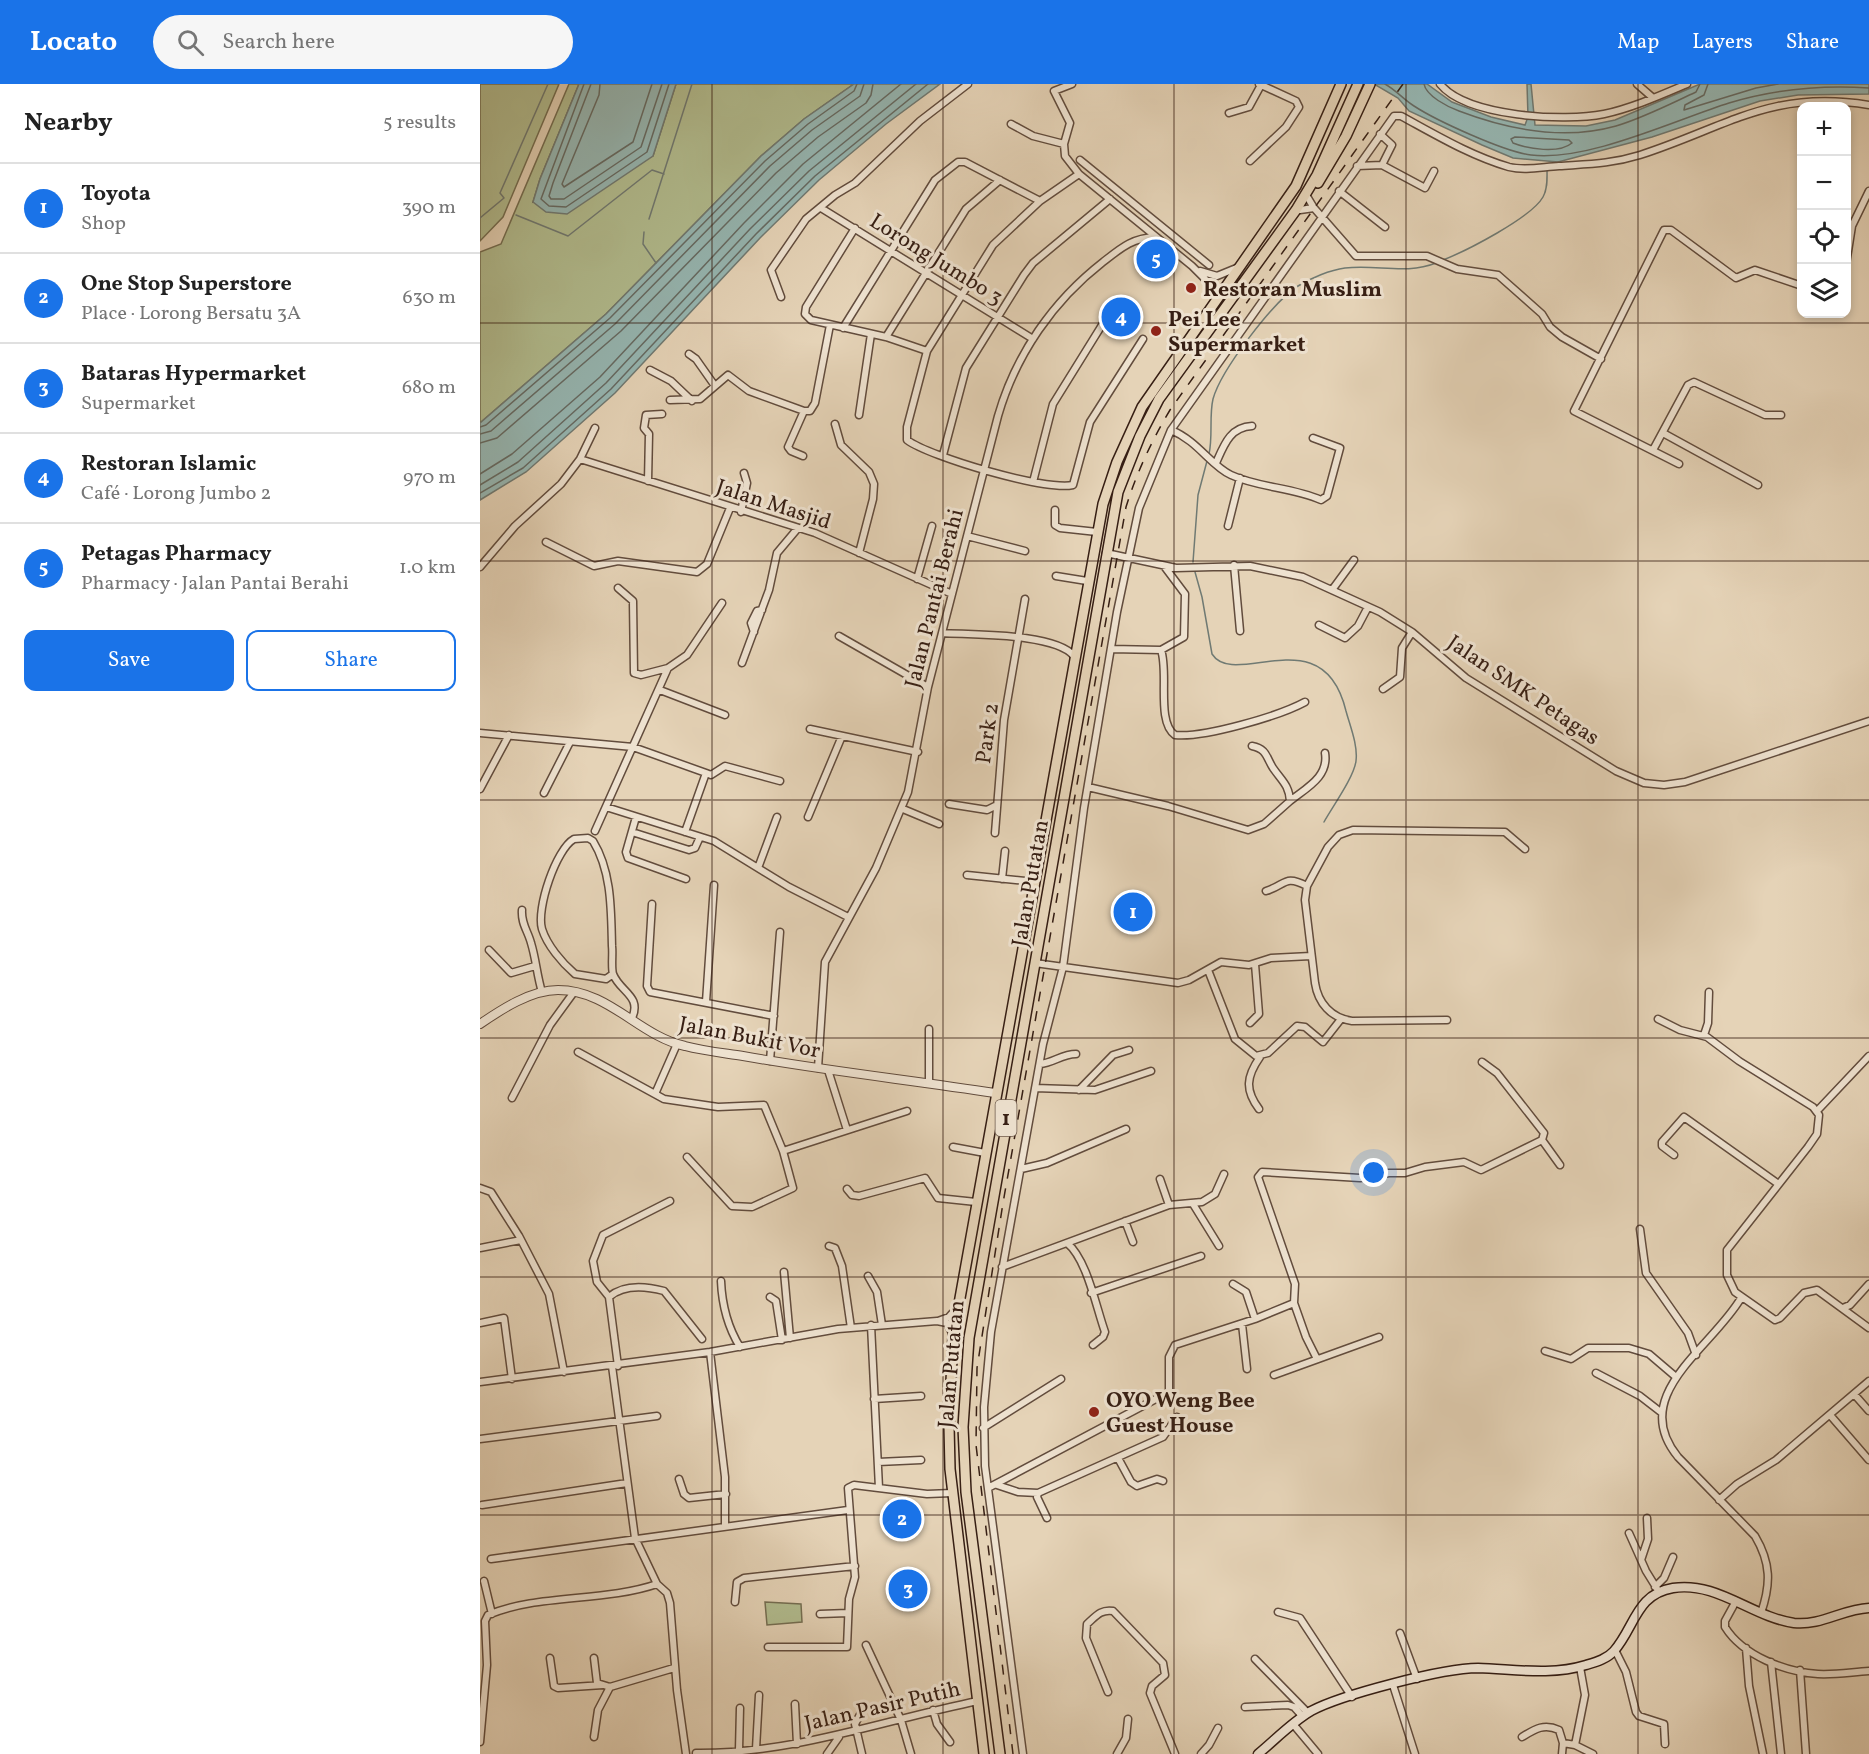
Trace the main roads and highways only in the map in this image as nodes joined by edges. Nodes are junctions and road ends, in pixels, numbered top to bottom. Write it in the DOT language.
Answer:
graph roads {
  1 [pos="1341,84"];
  2 [pos="1358,84"];
  3 [pos="1370,84"];
  4 [pos="1342,134"];
  5 [pos="1289,220"];
  6 [pos="1026,930"];
  7 [pos="1041,932"];
  8 [pos="995,1096"];
  9 [pos="1009,1101"];
  10 [pos="951,1375"];
  11 [pos="966,1376"];
  12 [pos="1869,1608"];
  13 [pos="990,1687"];
  14 [pos="978,1701"];
  15 [pos="984,1754"];
  16 [pos="1000,1754"];
  17 [pos="1258,1754"];
  1 -- 6 [label="highway, Jalan Putatan / 1"];
  2 -- 4 [label="highway, Jalan Putatan / 1"];
  3 -- 4 [label="highway"];
  4 -- 5 [label="highway, Jalan Putatan / 1"];
  4 -- 5 [label="highway"];
  5 -- 7 [label="highway, Jalan Putatan / 1"];
  6 -- 7 [label="highway"];
  6 -- 8 [label="highway, Jalan Putatan / 1"];
  7 -- 9 [label="highway, Jalan Putatan / 1"];
  8 -- 9 [label="highway"];
  8 -- 10 [label="highway, Jalan Putatan / 1"];
  9 -- 11 [label="highway, Jalan Putatan / 1"];
  10 -- 11 [label="highway"];
  10 -- 14 [label="highway, Jalan Putatan / 1"];
  11 -- 13 [label="highway, Jalan Putatan / 1"];
  12 -- 17 [label="main road"];
  13 -- 14 [label="highway"];
  13 -- 16 [label="highway, Jalan Putatan / 1"];
  14 -- 15 [label="highway, Jalan Putatan / 1"];
}
